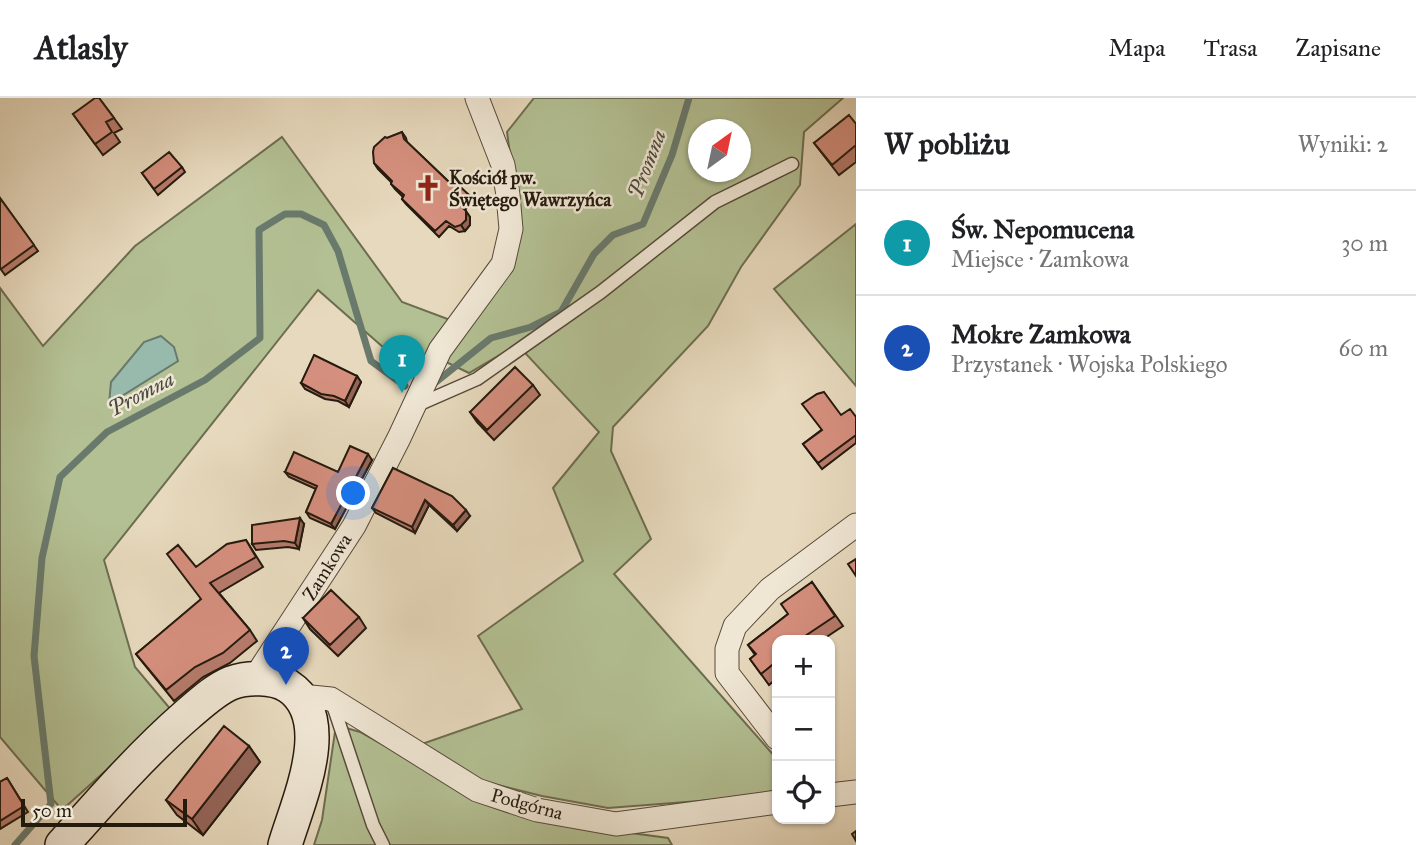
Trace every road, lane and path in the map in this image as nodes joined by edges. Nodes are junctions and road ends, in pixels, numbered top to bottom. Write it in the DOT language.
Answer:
graph roads {
  1 [pos="477,98"];
  2 [pos="792,164"];
  3 [pos="413,407"];
  4 [pos="856,525"];
  5 [pos="254,679"];
  6 [pos="316,697"];
  7 [pos="772,732"];
  8 [pos="856,792"];
  9 [pos="835,794"];
  10 [pos="772,803"];
  11 [pos="62,845"];
  12 [pos="285,845"];
  13 [pos="383,845"];
  1 -- 3 [label="street, Zamkowa"];
  2 -- 3 [label="lane"];
  3 -- 5 [label="street, Zamkowa"];
  4 -- 7 [label="street"];
  5 -- 6 [label="street"];
  5 -- 11 [label="street"];
  6 -- 10 [label="street, Podgórna"];
  6 -- 12 [label="street"];
  6 -- 13 [label="lane"];
  8 -- 9 [label="street"];
}
